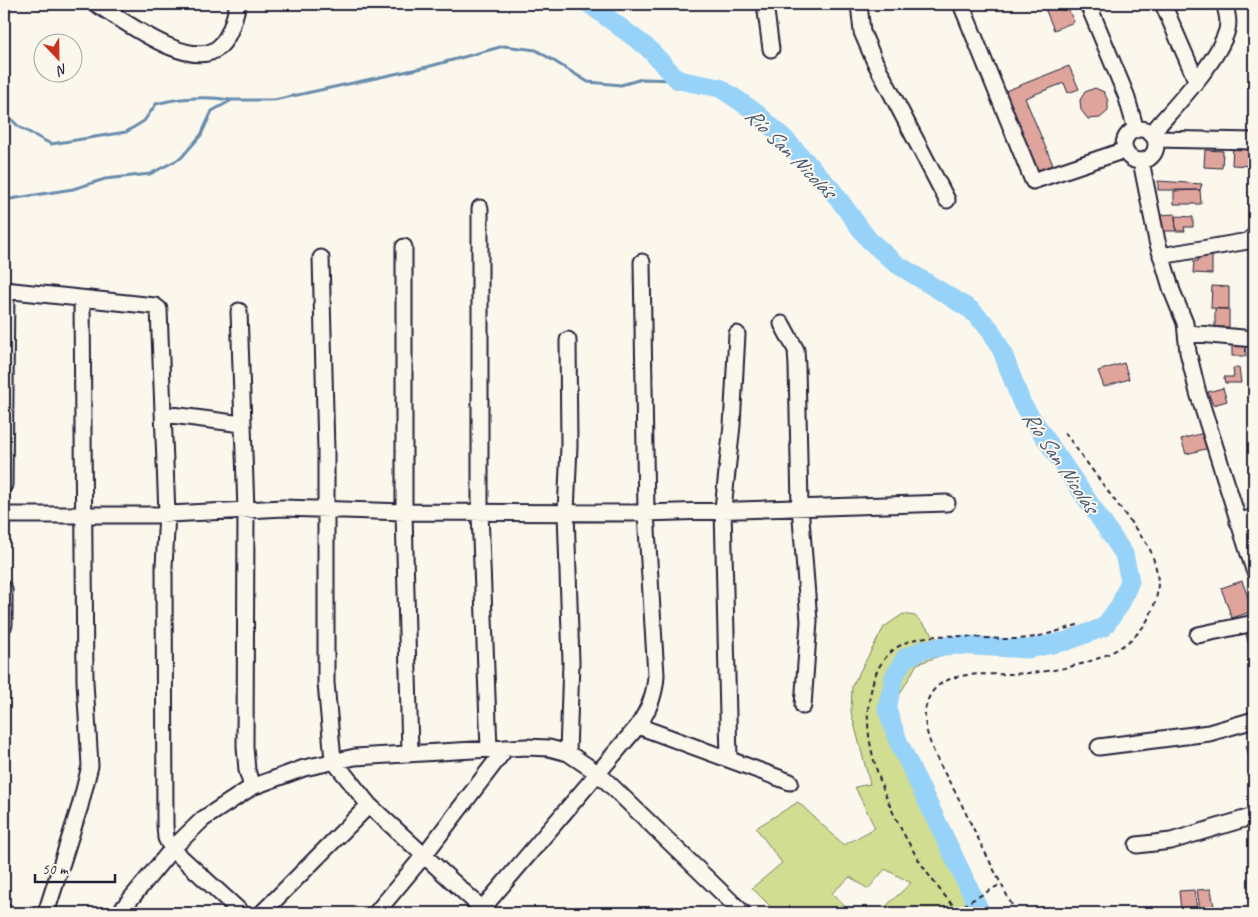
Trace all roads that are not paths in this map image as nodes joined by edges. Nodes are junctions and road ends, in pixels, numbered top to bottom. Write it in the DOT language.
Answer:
graph roads {
  1 [pos="96,4"];
  2 [pos="238,4"];
  3 [pos="765,4"];
  4 [pos="859,4"];
  5 [pos="961,4"];
  6 [pos="1088,4"];
  7 [pos="1163,4"];
  8 [pos="1224,4"];
  9 [pos="771,49"];
  10 [pos="1196,80"];
  11 [pos="1147,134"];
  12 [pos="1254,141"];
  13 [pos="1125,150"];
  14 [pos="1141,161"];
  15 [pos="947,200"];
  16 [pos="480,208"];
  17 [pos="1254,236"];
  18 [pos="404,248"];
  19 [pos="1162,256"];
  20 [pos="321,258"];
  21 [pos="642,262"];
  22 [pos="5,290"];
  23 [pos="82,300"];
  24 [pos="239,311"];
  25 [pos="782,324"];
  26 [pos="1188,333"];
  27 [pos="737,334"];
  28 [pos="1254,339"];
  29 [pos="568,340"];
  30 [pos="164,414"];
  31 [pos="242,424"];
  32 [pos="4,485"];
  33 [pos="947,503"];
  34 [pos="800,506"];
  35 [pos="325,509"];
  36 [pos="724,509"];
  37 [pos="246,510"];
  38 [pos="404,512"];
  39 [pos="480,512"];
  40 [pos="566,512"];
  41 [pos="646,513"];
  42 [pos="83,514"];
  43 [pos="167,514"];
  44 [pos="4,516"];
  45 [pos="1254,517"];
  46 [pos="1238,522"];
  47 [pos="1254,570"];
  48 [pos="4,589"];
  49 [pos="1254,623"];
  50 [pos="4,625"];
  51 [pos="1198,635"];
  52 [pos="803,706"];
  53 [pos="1254,720"];
  54 [pos="638,726"];
  55 [pos="1099,747"];
  56 [pos="506,748"];
  57 [pos="489,749"];
  58 [pos="568,753"];
  59 [pos="410,754"];
  60 [pos="729,759"];
  61 [pos="333,760"];
  62 [pos="599,774"];
  63 [pos="790,782"];
  64 [pos="252,787"];
  65 [pos="369,805"];
  66 [pos="1254,816"];
  67 [pos="1137,845"];
  68 [pos="172,849"];
  69 [pos="425,854"];
  70 [pos="484,911"];
  71 [pos="46,913"];
  72 [pos="119,913"];
  73 [pos="242,913"];
  74 [pos="262,913"];
  75 [pos="376,913"];
  76 [pos="743,913"];
  1 -- 2 [label="street"];
  3 -- 9 [label="street"];
  4 -- 15 [label="street"];
  5 -- 13 [label="street"];
  6 -- 11 [label="street"];
  7 -- 10 [label="street"];
  8 -- 10 [label="street"];
  10 -- 11 [label="street"];
  11 -- 12 [label="street"];
  11 -- 13 [label="street"];
  11 -- 14 [label="street"];
  13 -- 14 [label="street"];
  14 -- 19 [label="street"];
  16 -- 39 [label="street"];
  17 -- 19 [label="street"];
  18 -- 38 [label="street"];
  19 -- 26 [label="street"];
  20 -- 35 [label="street"];
  21 -- 41 [label="street"];
  22 -- 23 [label="street"];
  22 -- 32 [label="street"];
  23 -- 30 [label="street"];
  23 -- 42 [label="street"];
  24 -- 31 [label="street"];
  25 -- 34 [label="street"];
  26 -- 28 [label="street"];
  26 -- 46 [label="street"];
  27 -- 36 [label="street"];
  29 -- 40 [label="street"];
  30 -- 31 [label="street"];
  30 -- 43 [label="street"];
  31 -- 37 [label="street"];
  33 -- 34 [label="street"];
  34 -- 36 [label="street"];
  34 -- 52 [label="street"];
  35 -- 37 [label="street"];
  35 -- 38 [label="street"];
  35 -- 61 [label="street"];
  36 -- 41 [label="street"];
  36 -- 60 [label="street"];
  37 -- 43 [label="street"];
  37 -- 64 [label="street"];
  38 -- 39 [label="street"];
  38 -- 59 [label="street"];
  39 -- 40 [label="street"];
  39 -- 57 [label="street"];
  40 -- 41 [label="street"];
  40 -- 58 [label="street"];
  41 -- 54 [label="street"];
  42 -- 43 [label="street"];
  42 -- 44 [label="street"];
  42 -- 71 [label="street"];
  43 -- 68 [label="street"];
  45 -- 46 [label="street"];
  46 -- 47 [label="street"];
  48 -- 50 [label="street"];
  49 -- 51 [label="street"];
  53 -- 55 [label="street"];
  54 -- 60 [label="street"];
  54 -- 62 [label="street"];
  56 -- 57 [label="street"];
  56 -- 58 [label="street"];
  56 -- 69 [label="street"];
  57 -- 59 [label="street"];
  58 -- 62 [label="street"];
  59 -- 61 [label="street"];
  60 -- 63 [label="street"];
  61 -- 64 [label="street"];
  61 -- 65 [label="street"];
  62 -- 70 [label="street"];
  62 -- 76 [label="street"];
  64 -- 68 [label="street"];
  65 -- 69 [label="street"];
  65 -- 74 [label="street"];
  66 -- 67 [label="street"];
  68 -- 72 [label="street"];
  68 -- 73 [label="street"];
  69 -- 70 [label="street"];
  69 -- 75 [label="street"];
}
